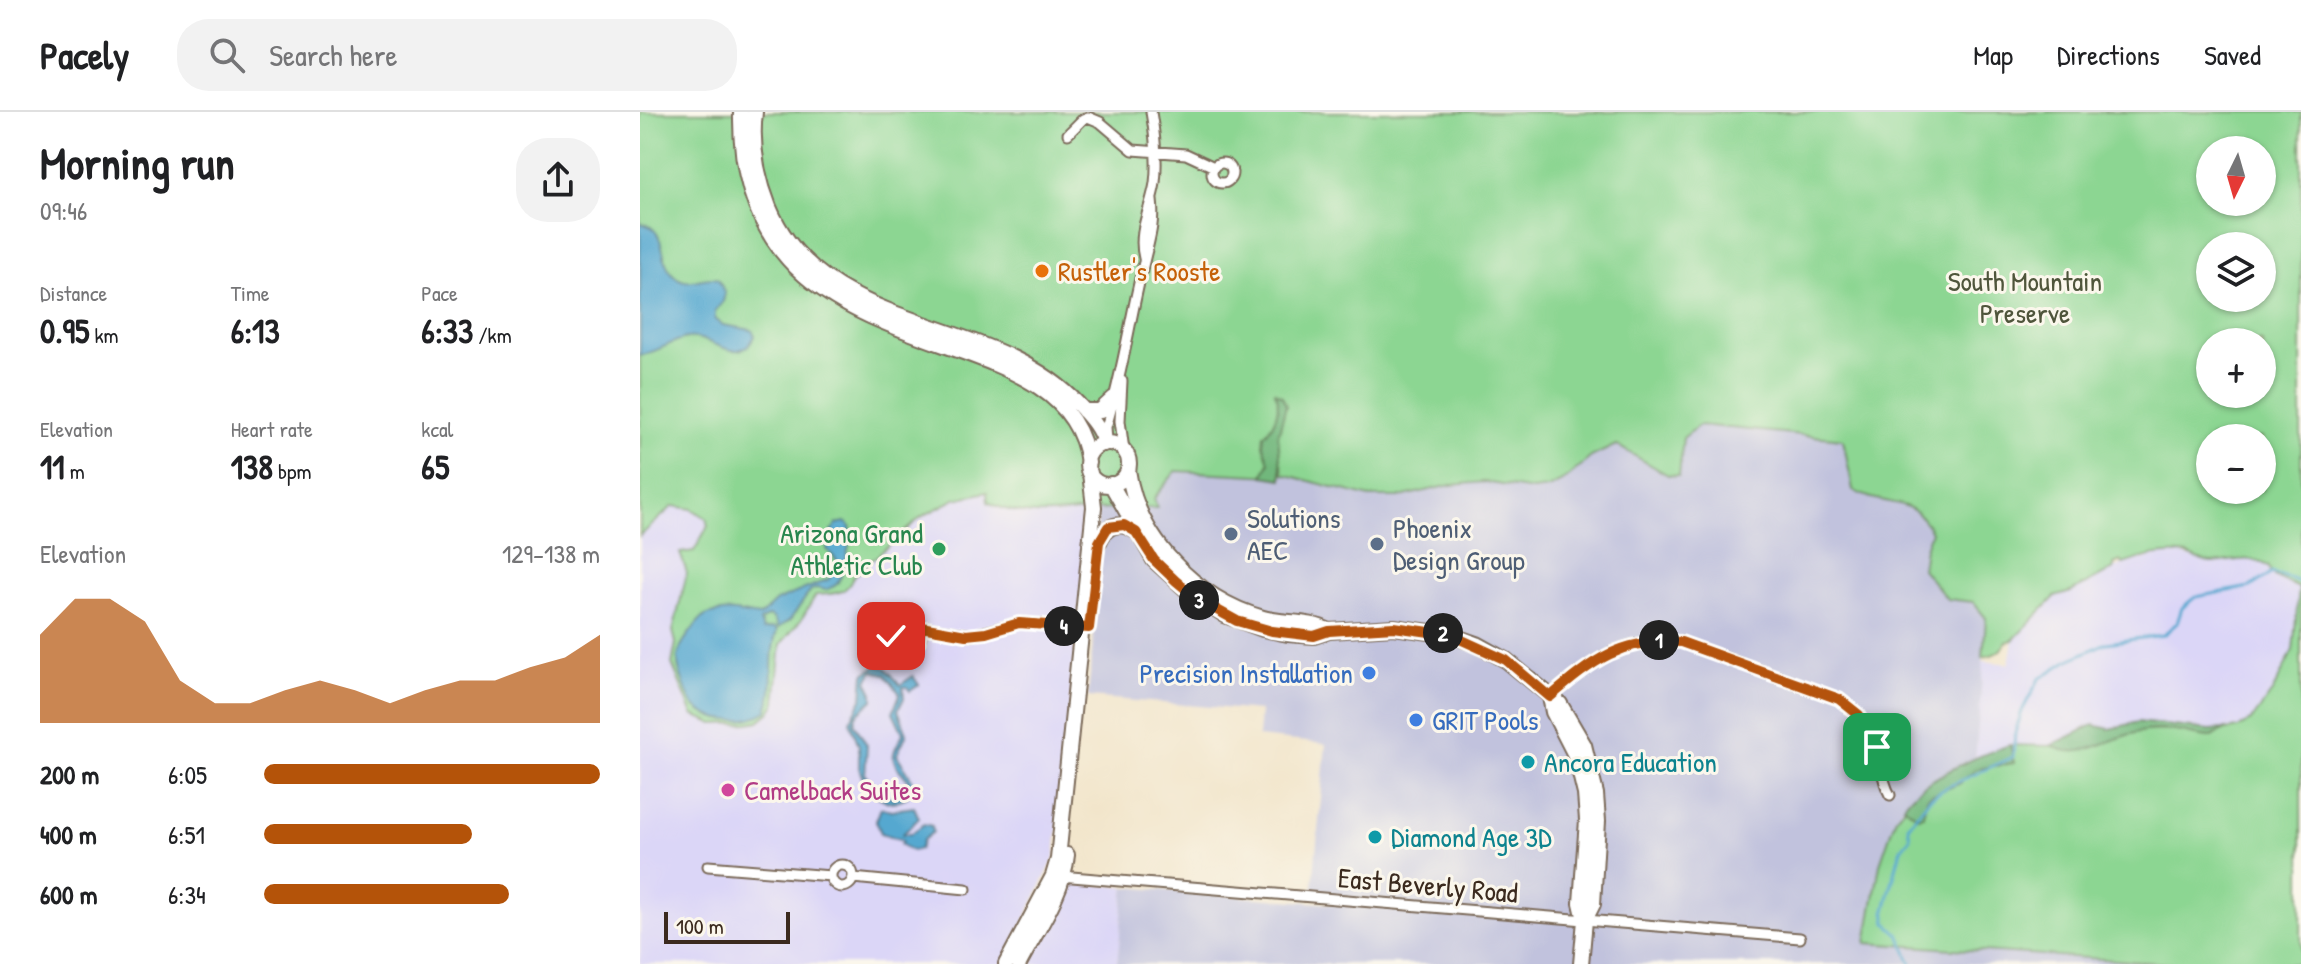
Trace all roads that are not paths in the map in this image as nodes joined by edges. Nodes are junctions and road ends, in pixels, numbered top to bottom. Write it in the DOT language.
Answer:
graph roads {
  1 [pos="741,112"];
  2 [pos="755,112"];
  3 [pos="1151,112"];
  4 [pos="1068,134"];
  5 [pos="1156,150"];
  6 [pos="1214,167"];
  7 [pos="858,305"];
  8 [pos="876,312"];
  9 [pos="1123,362"];
  10 [pos="1114,398"];
  11 [pos="1084,411"];
  12 [pos="1106,443"];
  13 [pos="1124,450"];
  14 [pos="1089,468"];
  15 [pos="1128,470"];
  16 [pos="1111,484"];
  17 [pos="1136,532"];
  18 [pos="1099,542"];
  19 [pos="921,627"];
  20 [pos="1084,627"];
  21 [pos="1329,631"];
  22 [pos="1550,697"];
  23 [pos="1890,795"];
  24 [pos="708,866"];
  25 [pos="831,876"];
  26 [pos="1058,876"];
  27 [pos="853,878"];
  28 [pos="966,889"];
  29 [pos="1585,920"];
  30 [pos="1800,938"];
  31 [pos="1006,964"];
  32 [pos="1019,964"];
  33 [pos="1581,964"];
  1 -- 7 [label="main road"];
  2 -- 7 [label="main road"];
  3 -- 5 [label="street"];
  4 -- 5 [label="street"];
  5 -- 6 [label="street"];
  5 -- 9 [label="street"];
  7 -- 8 [label="main road"];
  8 -- 11 [label="main road"];
  8 -- 14 [label="main road"];
  9 -- 10 [label="street"];
  9 -- 13 [label="street"];
  10 -- 11 [label="main road"];
  10 -- 12 [label="street"];
  11 -- 12 [label="main road"];
  12 -- 13 [label="main road"];
  12 -- 14 [label="main road"];
  13 -- 15 [label="main road"];
  14 -- 16 [label="main road"];
  14 -- 20 [label="main road"];
  15 -- 16 [label="main road"];
  15 -- 21 [label="main road"];
  16 -- 17 [label="main road"];
  16 -- 18 [label="main road"];
  17 -- 18 [label="main road"];
  17 -- 21 [label="main road"];
  18 -- 20 [label="main road"];
  19 -- 20 [label="street"];
  20 -- 26 [label="main road"];
  21 -- 22 [label="main road"];
  22 -- 23 [label="street"];
  22 -- 29 [label="main road"];
  24 -- 25 [label="street"];
  25 -- 27 [label="street"];
  25 -- 27 [label="street"];
  26 -- 29 [label="street, East Beverly Road"];
  26 -- 31 [label="main road"];
  26 -- 32 [label="main road"];
  27 -- 28 [label="street"];
  29 -- 30 [label="street, East Beverly Road"];
  29 -- 33 [label="main road"];
}
